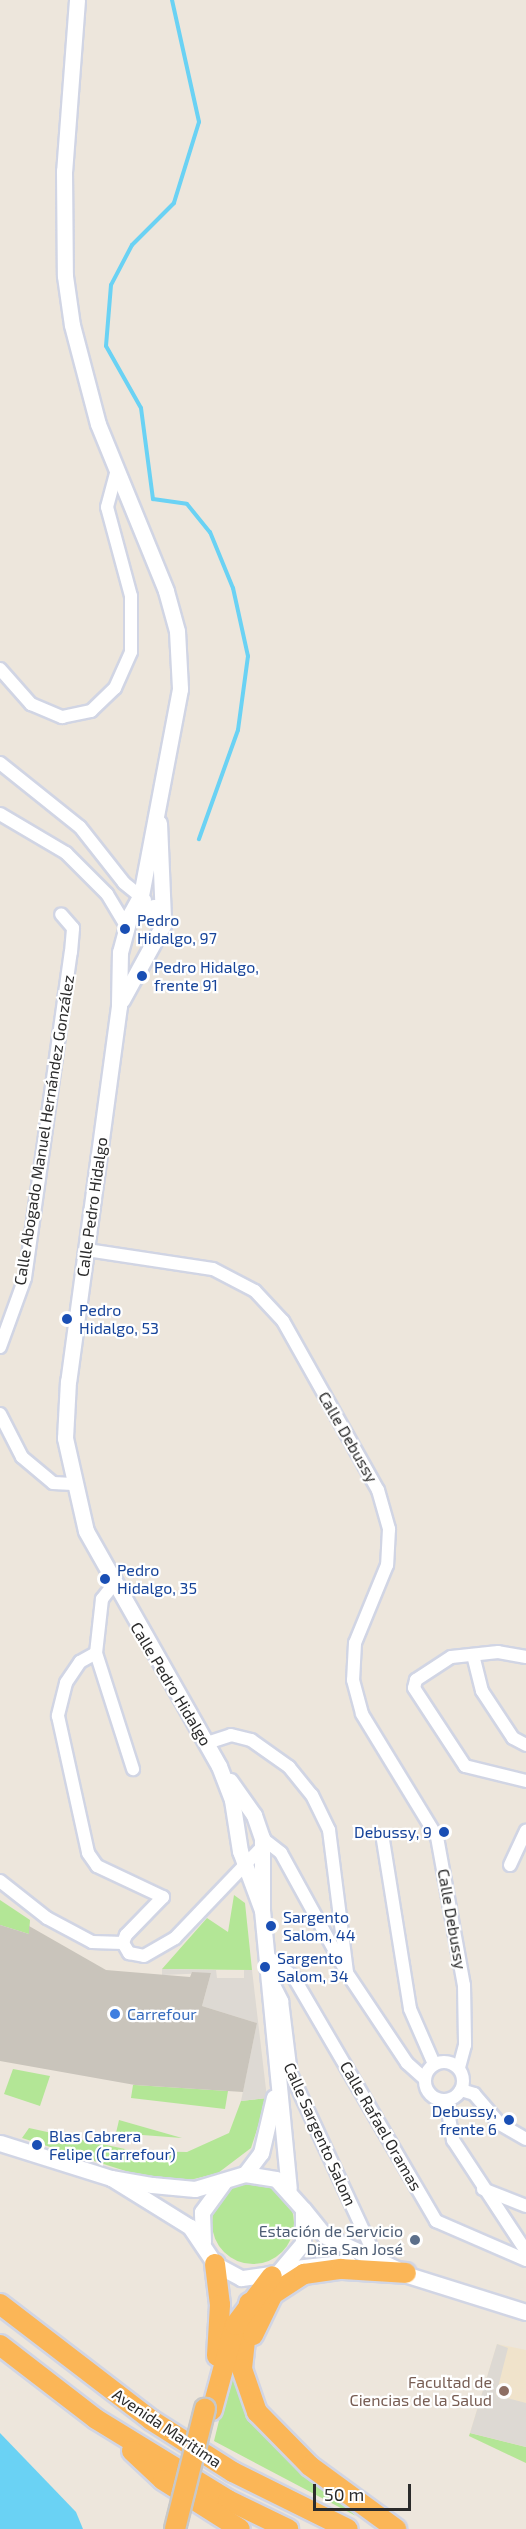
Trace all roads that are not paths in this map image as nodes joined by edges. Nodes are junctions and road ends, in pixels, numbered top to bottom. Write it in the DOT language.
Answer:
graph roads {
  1 [pos="77,0"];
  2 [pos="117,469"];
  3 [pos="0,669"];
  4 [pos="0,763"];
  5 [pos="159,807"];
  6 [pos="0,814"];
  7 [pos="145,900"];
  8 [pos="61,914"];
  9 [pos="163,919"];
  10 [pos="129,929"];
  11 [pos="153,939"];
  12 [pos="119,1006"];
  13 [pos="87,1250"];
  14 [pos="0,1347"];
  15 [pos="0,1414"];
  16 [pos="73,1484"];
  17 [pos="113,1585"];
  18 [pos="96,1653"];
  19 [pos="472,1655"];
  20 [pos="526,1657"];
  21 [pos="207,1743"];
  22 [pos="526,1745"];
  23 [pos="219,1766"];
  24 [pos="133,1769"];
  25 [pos="526,1782"];
  26 [pos="254,1815"];
  27 [pos="236,1823"];
  28 [pos="526,1830"];
  29 [pos="383,1840"];
  30 [pos="262,1842"];
  31 [pos="510,1865"];
  32 [pos="246,1868"];
  33 [pos="0,1881"];
  34 [pos="254,1884"];
  35 [pos="224,1886"];
  36 [pos="262,1910"];
  37 [pos="123,1943"];
  38 [pos="267,1956"];
  39 [pos="268,1973"];
  40 [pos="347,1973"];
  41 [pos="434,2064"];
  42 [pos="459,2068"];
  43 [pos="276,2079"];
  44 [pos="425,2079"];
  45 [pos="461,2090"];
  46 [pos="446,2100"];
  47 [pos="526,2139"];
  48 [pos="0,2143"];
  49 [pos="245,2174"];
  50 [pos="111,2178"];
  51 [pos="227,2180"];
  52 [pos="289,2188"];
  53 [pos="483,2189"];
  54 [pos="526,2206"];
  55 [pos="303,2209"];
  56 [pos="526,2251"];
  57 [pos="211,2258"];
  58 [pos="376,2258"];
  59 [pos="526,2260"];
  60 [pos="277,2273"];
  61 [pos="406,2273"];
  62 [pos="0,2288"];
  63 [pos="249,2303"];
  64 [pos="0,2304"];
  65 [pos="526,2312"];
  66 [pos="0,2345"];
  67 [pos="85,2371"];
  68 [pos="209,2409"];
  69 [pos="96,2419"];
  70 [pos="275,2432"];
  71 [pos="175,2529"];
  72 [pos="183,2529"];
  73 [pos="240,2529"];
  74 [pos="288,2529"];
  75 [pos="348,2529"];
  76 [pos="396,2529"];
  1 -- 2 [label="street"];
  2 -- 3 [label="street"];
  2 -- 5 [label="street"];
  4 -- 7 [label="street"];
  5 -- 7 [label="street"];
  5 -- 9 [label="street"];
  6 -- 10 [label="street"];
  7 -- 9 [label="street"];
  7 -- 10 [label="street"];
  8 -- 14 [label="street, Calle Abogado Manuel Hernández González"];
  9 -- 11 [label="street"];
  10 -- 11 [label="street"];
  10 -- 12 [label="street"];
  11 -- 12 [label="street"];
  12 -- 13 [label="street, Calle Pedro Hidalgo"];
  13 -- 16 [label="street, Calle Pedro Hidalgo"];
  13 -- 42 [label="street, Calle Debussy"];
  15 -- 16 [label="street"];
  16 -- 17 [label="street, Calle Pedro Hidalgo"];
  17 -- 18 [label="street"];
  17 -- 21 [label="street, Calle Pedro Hidalgo"];
  18 -- 24 [label="street"];
  18 -- 37 [label="street"];
  19 -- 20 [label="street"];
  19 -- 22 [label="street"];
  19 -- 25 [label="street"];
  21 -- 23 [label="street, Calle Pedro Hidalgo"];
  21 -- 40 [label="street"];
  23 -- 26 [label="street, Calle Pedro Hidalgo"];
  23 -- 27 [label="street, Calle Pedro Hidalgo"];
  26 -- 27 [label="street"];
  26 -- 30 [label="street, Calle Pedro Hidalgo"];
  27 -- 32 [label="street, Calle Pedro Hidalgo"];
  28 -- 31 [label="street"];
  29 -- 41 [label="street"];
  30 -- 32 [label="street"];
  30 -- 36 [label="street, Calle Pedro Hidalgo"];
  30 -- 40 [label="street"];
  32 -- 34 [label="street, Calle Pedro Hidalgo"];
  32 -- 35 [label="street"];
  33 -- 37 [label="street"];
  34 -- 35 [label="street"];
  34 -- 36 [label="street, Calle Pedro Hidalgo"];
  35 -- 37 [label="street"];
  36 -- 38 [label="street, Calle Pedro Hidalgo"];
  38 -- 39 [label="street, Calle Pedro Hidalgo"];
  38 -- 59 [label="street, Calle Rafael Oramas"];
  39 -- 43 [label="street, Calle Pedro Hidalgo"];
  39 -- 58 [label="street, Calle Sargento Salom"];
  40 -- 44 [label="street"];
  41 -- 42 [label="street"];
  41 -- 44 [label="street"];
  42 -- 45 [label="street"];
  43 -- 49 [label="street, Calle Pedro Hidalgo"];
  43 -- 52 [label="street, Calle Pedro Hidalgo"];
  44 -- 46 [label="street"];
  45 -- 46 [label="street"];
  45 -- 47 [label="street"];
  46 -- 53 [label="street"];
  48 -- 50 [label="street"];
  49 -- 51 [label="street"];
  49 -- 52 [label="street"];
  50 -- 51 [label="street"];
  50 -- 57 [label="street"];
  51 -- 57 [label="street"];
  52 -- 55 [label="street"];
  53 -- 54 [label="street"];
  53 -- 56 [label="street"];
  55 -- 58 [label="street"];
  55 -- 60 [label="street"];
  57 -- 60 [label="street"];
  57 -- 68 [label="highway"];
  58 -- 61 [label="street"];
  60 -- 61 [label="street"];
  60 -- 63 [label="highway"];
  61 -- 65 [label="street"];
  61 -- 70 [label="highway"];
  62 -- 67 [label="highway"];
  63 -- 68 [label="highway"];
  63 -- 70 [label="highway"];
  64 -- 67 [label="highway, Avenida Maritima"];
  66 -- 69 [label="highway, Avenida Maritima"];
  67 -- 75 [label="highway, Avenida Maritima"];
  68 -- 71 [label="highway, bridge"];
  68 -- 72 [label="highway"];
  69 -- 73 [label="highway"];
  69 -- 74 [label="highway, Avenida Maritima"];
  70 -- 76 [label="highway"];
}
